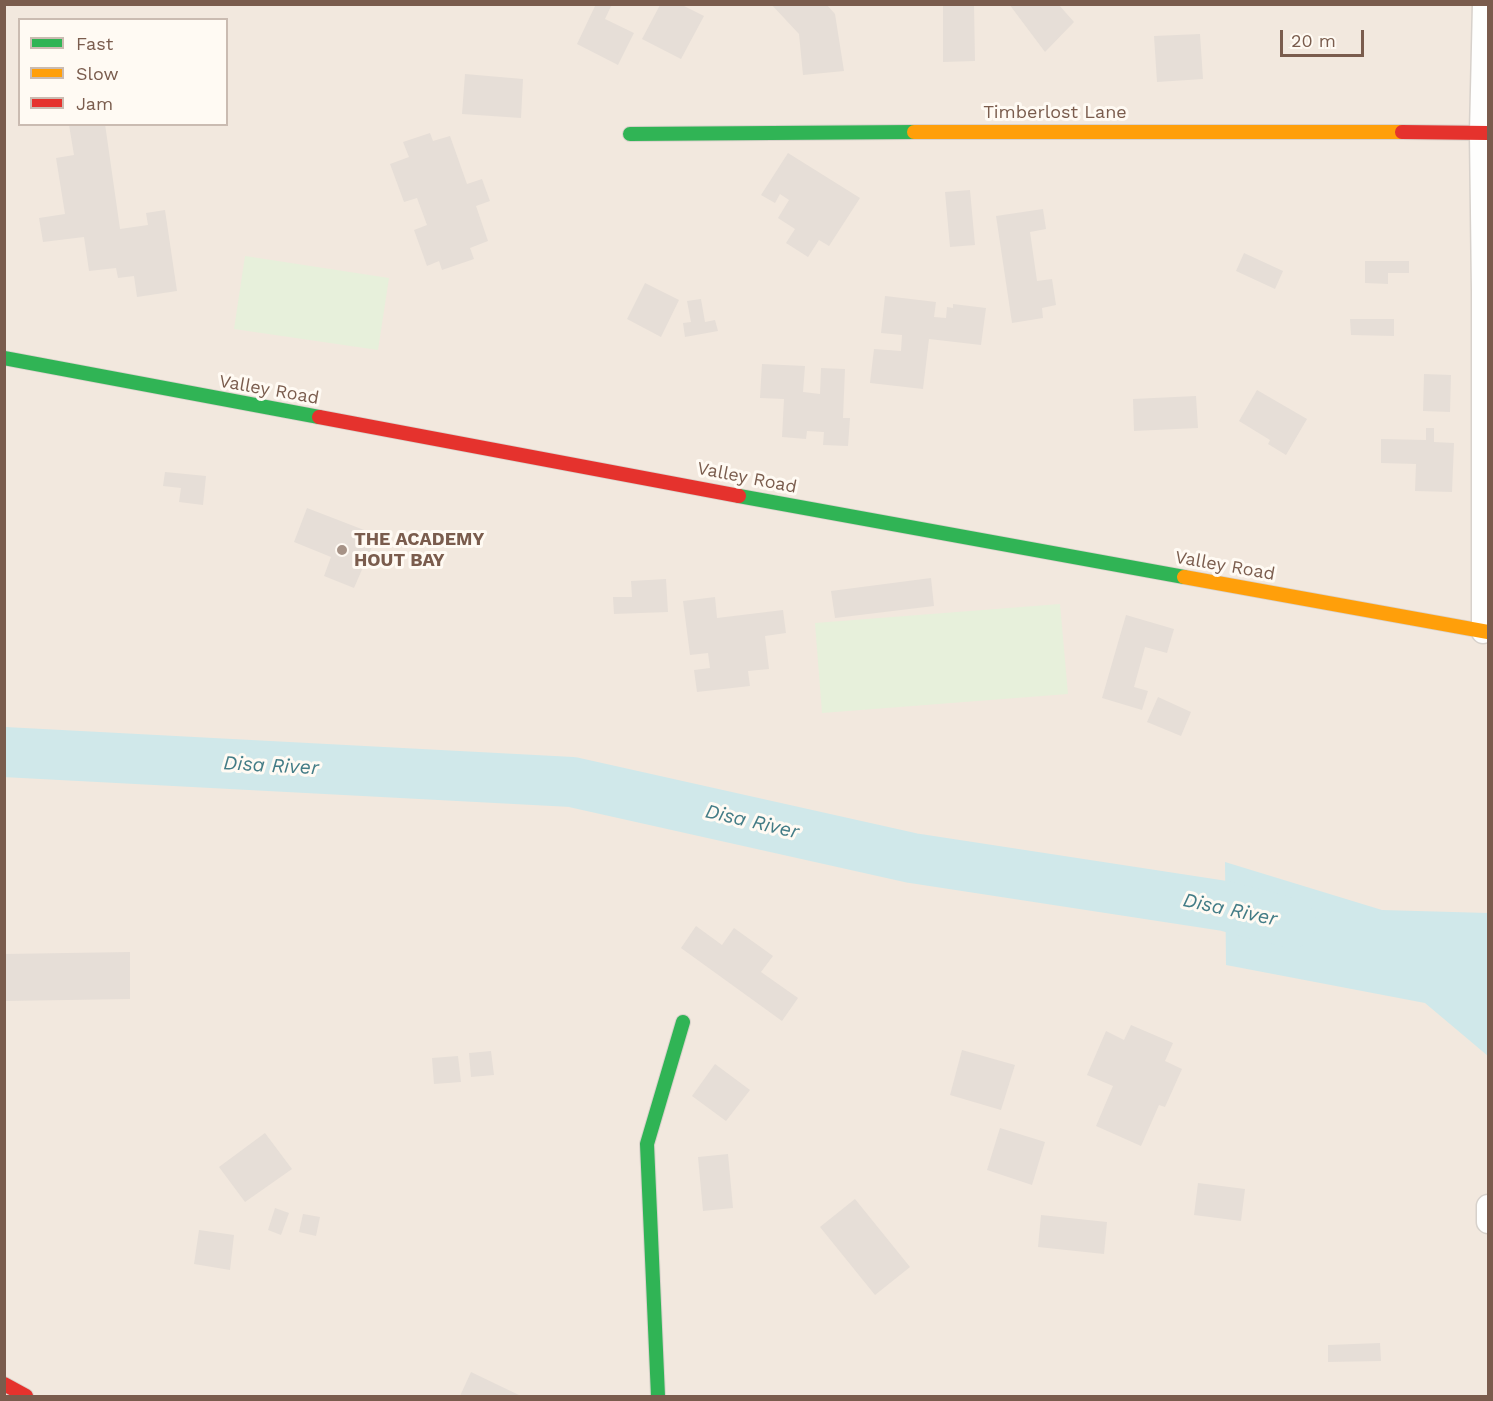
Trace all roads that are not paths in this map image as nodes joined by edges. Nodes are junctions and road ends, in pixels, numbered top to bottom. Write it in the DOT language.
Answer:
graph roads {
  1 [pos="1484,4"];
  2 [pos="1485,133"];
  3 [pos="630,134"];
  4 [pos="4,358"];
  5 [pos="1486,632"];
  6 [pos="683,1022"];
  7 [pos="1488,1206"];
  8 [pos="1488,1222"];
  9 [pos="4,1384"];
  10 [pos="26,1396"];
  11 [pos="658,1396"];
  1 -- 2 [label="street"];
  2 -- 3 [label="street, Timberlost Lane"];
  2 -- 5 [label="street"];
  4 -- 5 [label="street, Valley Road"];
  6 -- 11 [label="street"];
  7 -- 8 [label="street"];
  9 -- 10 [label="street"];
}
